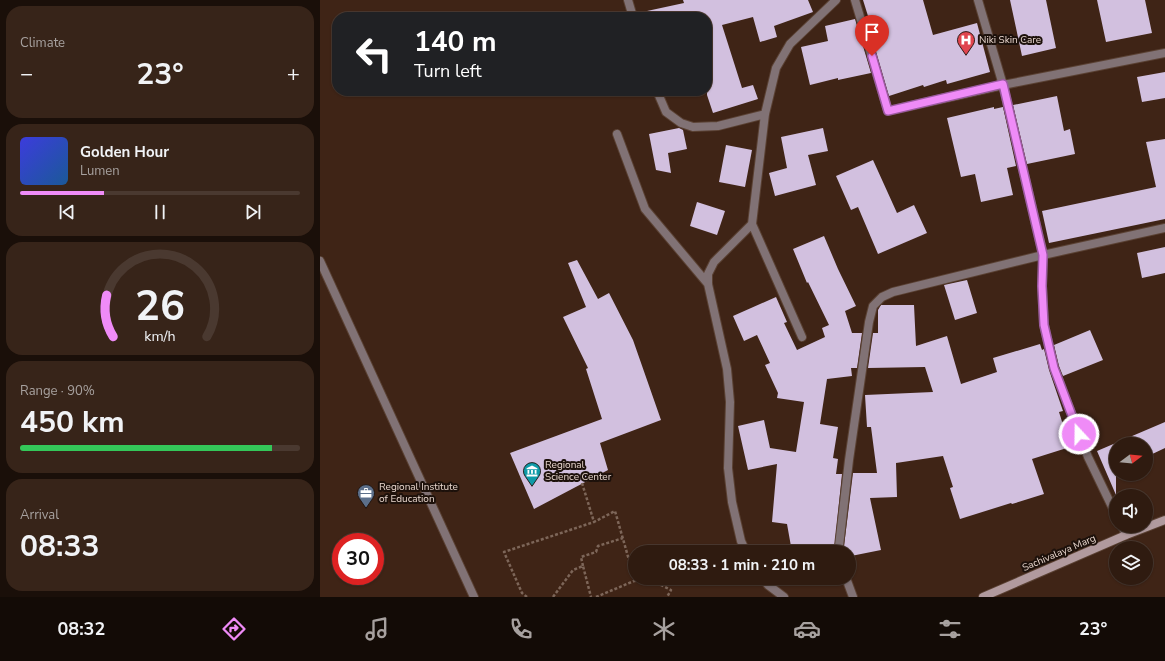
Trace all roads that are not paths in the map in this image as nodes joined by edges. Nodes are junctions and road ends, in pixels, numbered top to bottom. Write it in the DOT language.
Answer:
graph roads {
  1 [pos="628,0"];
  2 [pos="836,0"];
  3 [pos="855,0"];
  4 [pos="978,0"];
  5 [pos="632,12"];
  6 [pos="1165,52"];
  7 [pos="1003,84"];
  8 [pos="659,96"];
  9 [pos="765,114"];
  10 [pos="617,134"];
  11 [pos="752,224"];
  12 [pos="1165,228"];
  13 [pos="1043,255"];
  14 [pos="320,261"];
  15 [pos="708,284"];
  16 [pos="802,337"];
  17 [pos="1109,500"];
  18 [pos="1165,520"];
  19 [pos="1126,535"];
  20 [pos="743,545"];
  21 [pos="838,545"];
  22 [pos="768,585"];
  23 [pos="849,585"];
  24 [pos="474,597"];
  25 [pos="784,597"];
  26 [pos="853,597"];
  27 [pos="983,597"];
  1 -- 5 [label="street"];
  2 -- 9 [label="street"];
  3 -- 7 [label="street"];
  4 -- 7 [label="street"];
  6 -- 7 [label="street"];
  7 -- 13 [label="street"];
  8 -- 9 [label="street"];
  9 -- 11 [label="street"];
  10 -- 15 [label="street"];
  11 -- 15 [label="street"];
  11 -- 16 [label="street"];
  12 -- 13 [label="street"];
  13 -- 17 [label="street"];
  13 -- 21 [label="street"];
  14 -- 24 [label="street"];
  15 -- 20 [label="street"];
  18 -- 19 [label="main road, Sachivalaya Marg"];
  19 -- 27 [label="main road, Sachivalaya Marg"];
  22 -- 25 [label="street"];
  23 -- 26 [label="street"];
}
